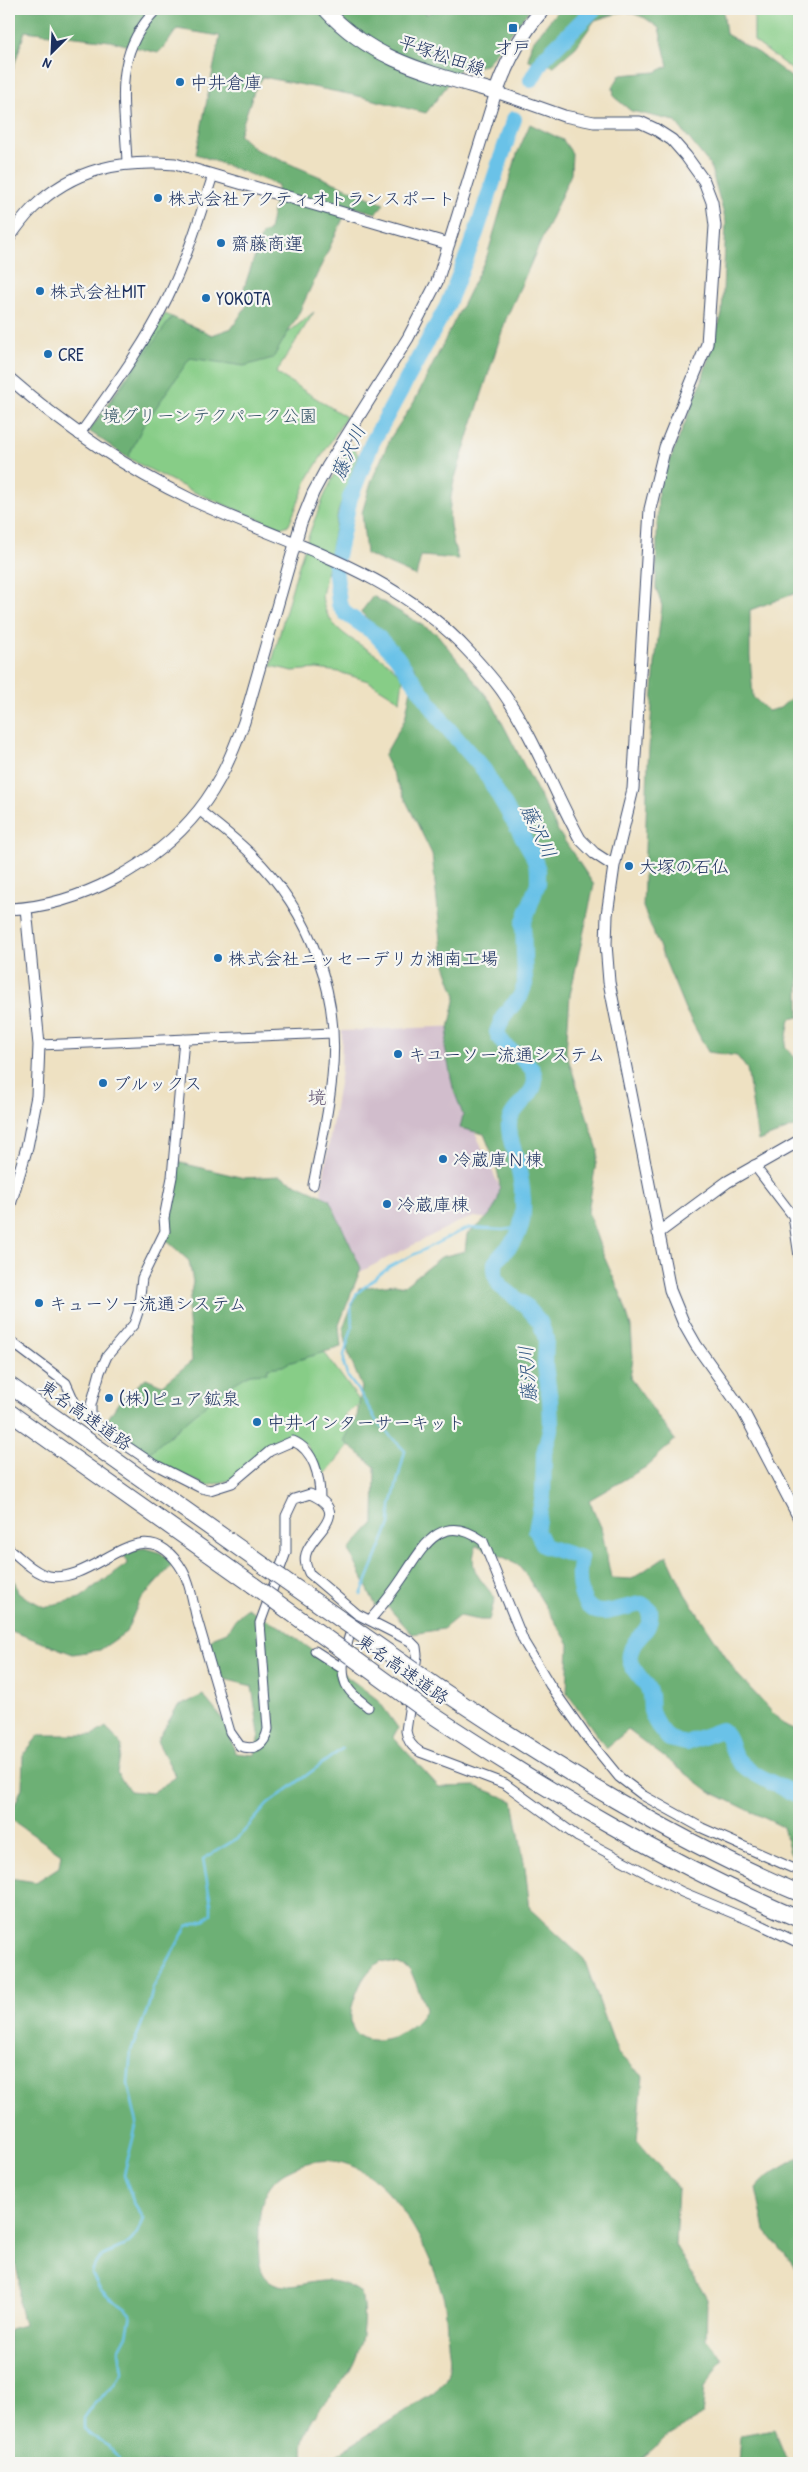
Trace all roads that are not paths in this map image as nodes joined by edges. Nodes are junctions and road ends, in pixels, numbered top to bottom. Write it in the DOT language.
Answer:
graph roads {
  1 [pos="157,9"];
  2 [pos="325,9"];
  3 [pos="543,9"];
  4 [pos="496,92"];
  5 [pos="127,163"];
  6 [pos="213,175"];
  7 [pos="9,238"];
  8 [pos="449,244"];
  9 [pos="9,378"];
  10 [pos="79,435"];
  11 [pos="296,542"];
  12 [pos="199,810"];
  13 [pos="614,866"];
  14 [pos="26,908"];
  15 [pos="9,909"];
  16 [pos="333,1034"];
  17 [pos="184,1039"];
  18 [pos="39,1045"];
  19 [pos="799,1142"];
  20 [pos="754,1165"];
  21 [pos="313,1185"];
  22 [pos="9,1208"];
  23 [pos="658,1233"];
  24 [pos="799,1256"];
  25 [pos="9,1340"];
  26 [pos="9,1386"];
  27 [pos="9,1412"];
  28 [pos="91,1421"];
  29 [pos="320,1498"];
  30 [pos="799,1518"];
  31 [pos="9,1549"];
  32 [pos="356,1614"];
  33 [pos="370,1620"];
  34 [pos="315,1651"];
  35 [pos="343,1669"];
  36 [pos="368,1708"];
  37 [pos="799,1871"];
  38 [pos="799,1893"];
  39 [pos="799,1919"];
  40 [pos="799,1943"];
  1 -- 5 [label="street"];
  2 -- 4 [label="main road, 平塚松田線"];
  3 -- 4 [label="main road, 平塚松田線"];
  4 -- 8 [label="street"];
  4 -- 13 [label="street"];
  5 -- 6 [label="street"];
  5 -- 7 [label="street"];
  6 -- 8 [label="street"];
  6 -- 10 [label="street"];
  8 -- 11 [label="street"];
  9 -- 10 [label="street"];
  10 -- 11 [label="street"];
  11 -- 12 [label="street"];
  11 -- 13 [label="street"];
  12 -- 14 [label="street"];
  12 -- 16 [label="street"];
  13 -- 23 [label="street"];
  14 -- 15 [label="street"];
  14 -- 18 [label="street"];
  16 -- 17 [label="street"];
  16 -- 21 [label="street"];
  17 -- 18 [label="street"];
  17 -- 28 [label="street"];
  18 -- 22 [label="street"];
  19 -- 20 [label="street"];
  20 -- 23 [label="street"];
  20 -- 24 [label="street"];
  23 -- 30 [label="street"];
  25 -- 28 [label="street"];
  26 -- 38 [label="highway, 東名高速道路, bridge"];
  27 -- 39 [label="highway, 東名高速道路, bridge"];
  28 -- 29 [label="street"];
  29 -- 31 [label="street"];
  29 -- 32 [label="street"];
  32 -- 33 [label="street"];
  32 -- 35 [label="street"];
  33 -- 37 [label="street"];
  33 -- 40 [label="street"];
  34 -- 35 [label="street"];
  35 -- 36 [label="street"];
}
